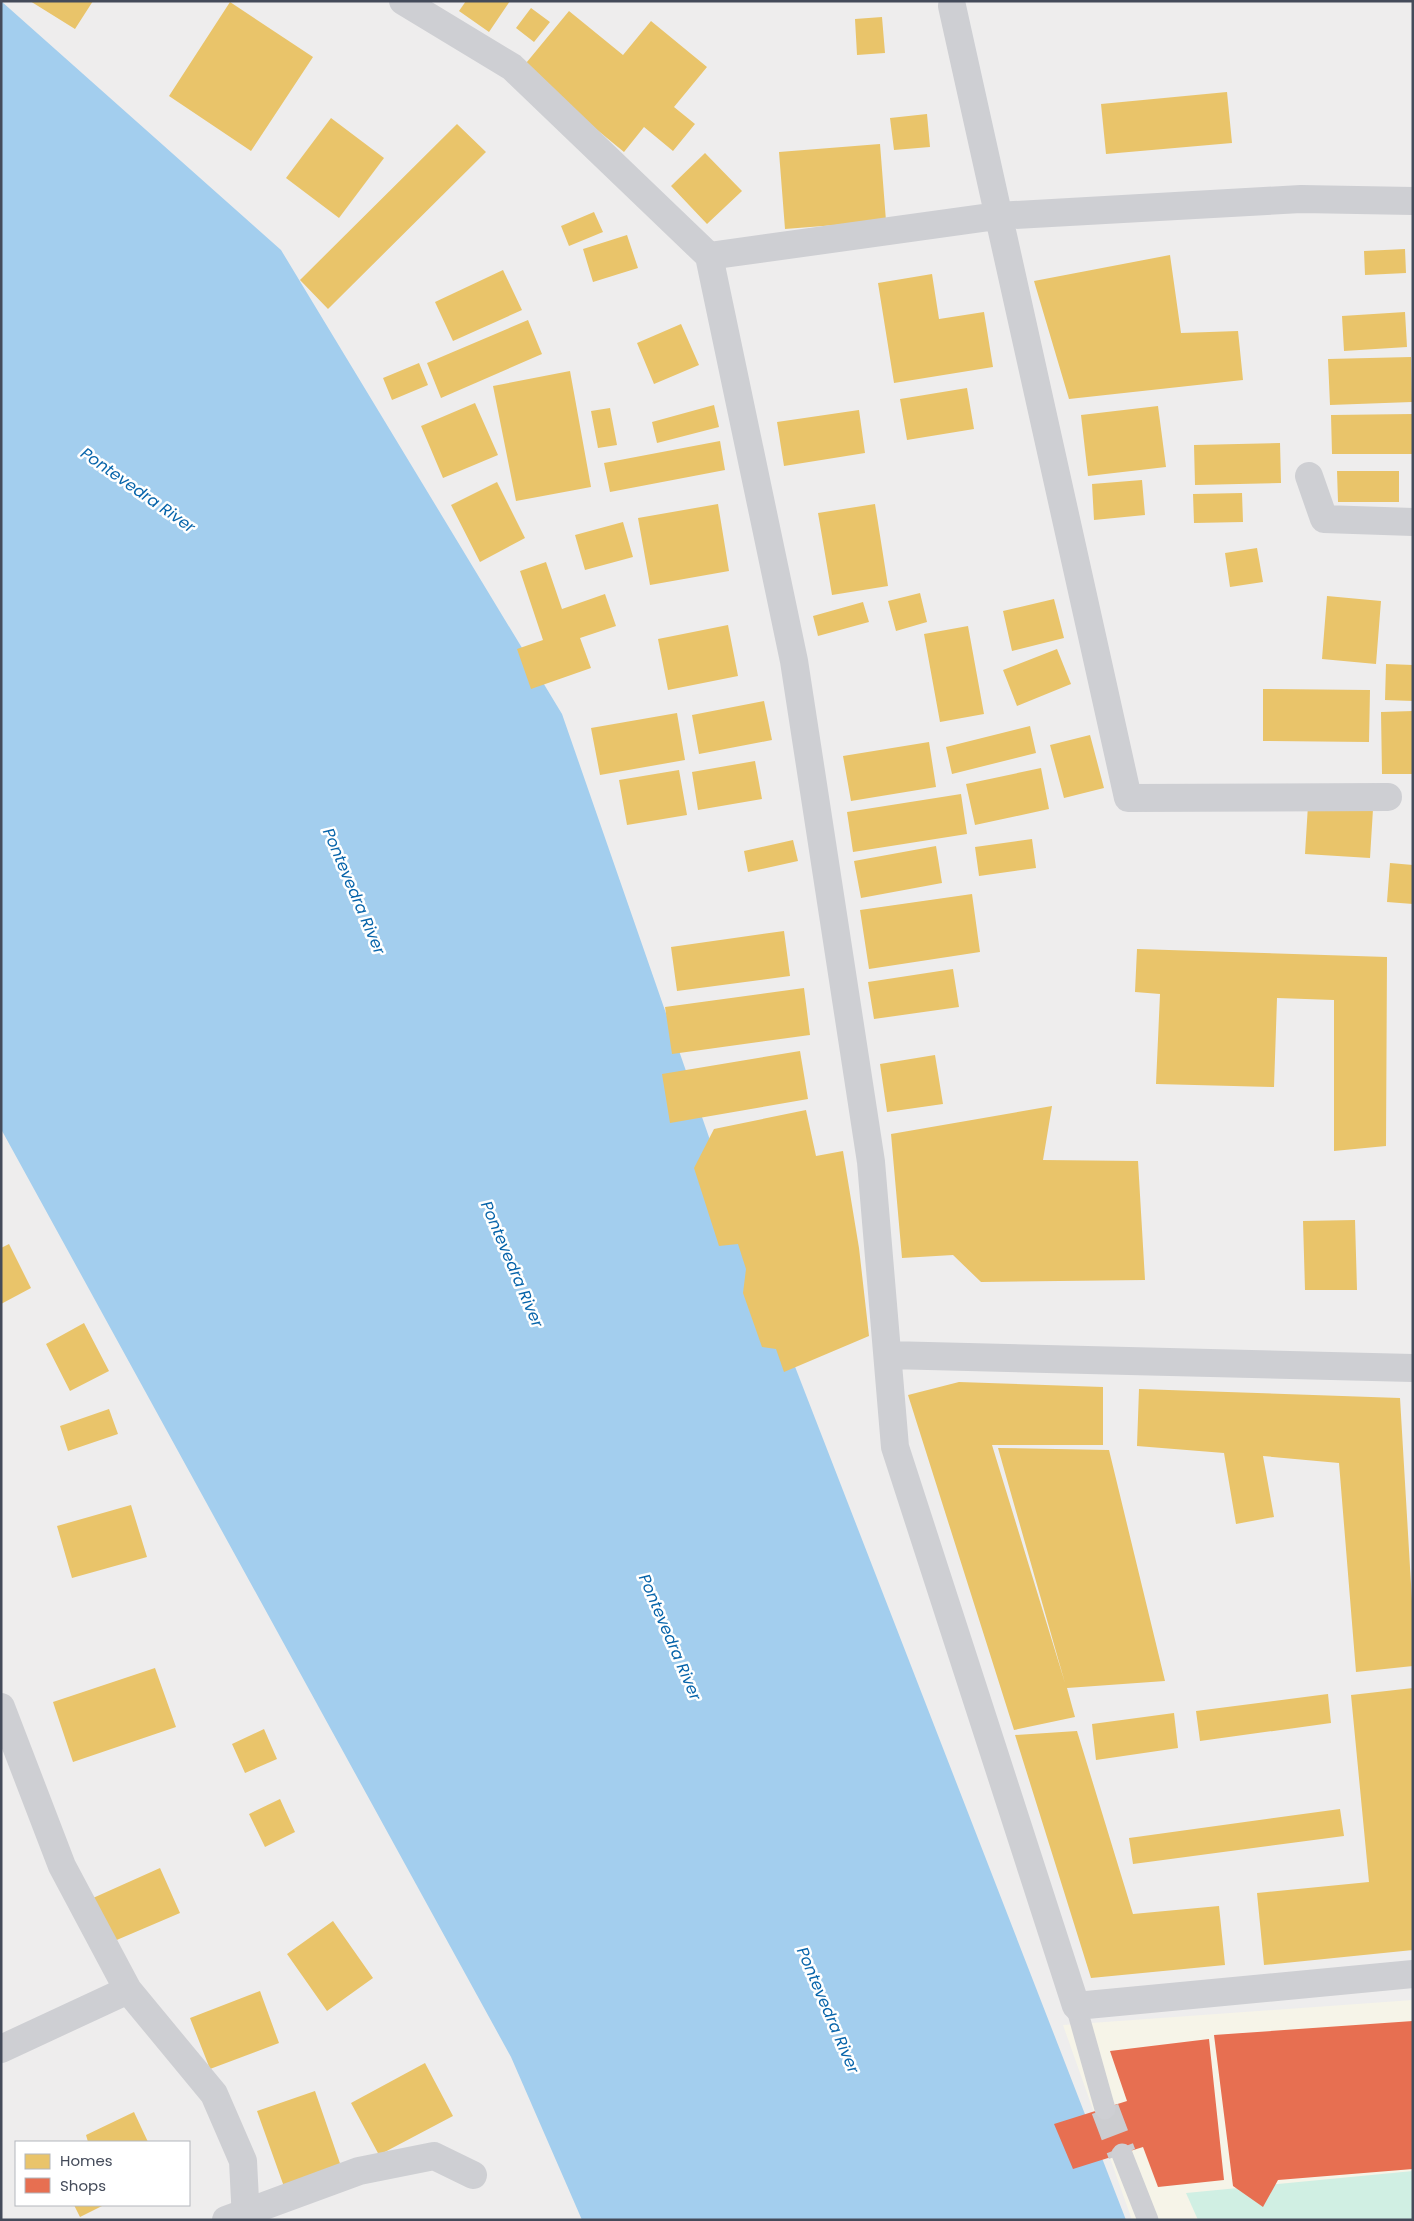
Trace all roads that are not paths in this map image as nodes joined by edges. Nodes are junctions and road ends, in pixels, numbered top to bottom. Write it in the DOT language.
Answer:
graph roads {
  1 [pos="403,1"];
  2 [pos="952,6"];
  3 [pos="1413,201"];
  4 [pos="997,216"];
  5 [pos="709,256"];
  6 [pos="1309,476"];
  7 [pos="1413,522"];
  8 [pos="1388,797"];
  9 [pos="888,1355"];
  10 [pos="1413,1368"];
  11 [pos="1,1707"];
  12 [pos="1413,1974"];
  13 [pos="128,1990"];
  14 [pos="1076,2006"];
  15 [pos="1,2049"];
  16 [pos="1105,2109"];
  17 [pos="1122,2154"];
  18 [pos="473,2174"];
  19 [pos="238,2217"];
  20 [pos="1148,2220"];
  1 -- 5 [label="street"];
  2 -- 4 [label="street"];
  3 -- 4 [label="street"];
  4 -- 5 [label="street"];
  4 -- 8 [label="street"];
  5 -- 9 [label="street"];
  6 -- 7 [label="street"];
  9 -- 10 [label="street"];
  9 -- 14 [label="street"];
  11 -- 13 [label="street"];
  12 -- 14 [label="street"];
  13 -- 15 [label="street"];
  13 -- 19 [label="street"];
  14 -- 16 [label="lane"];
  17 -- 20 [label="lane"];
  18 -- 19 [label="street"];
}
